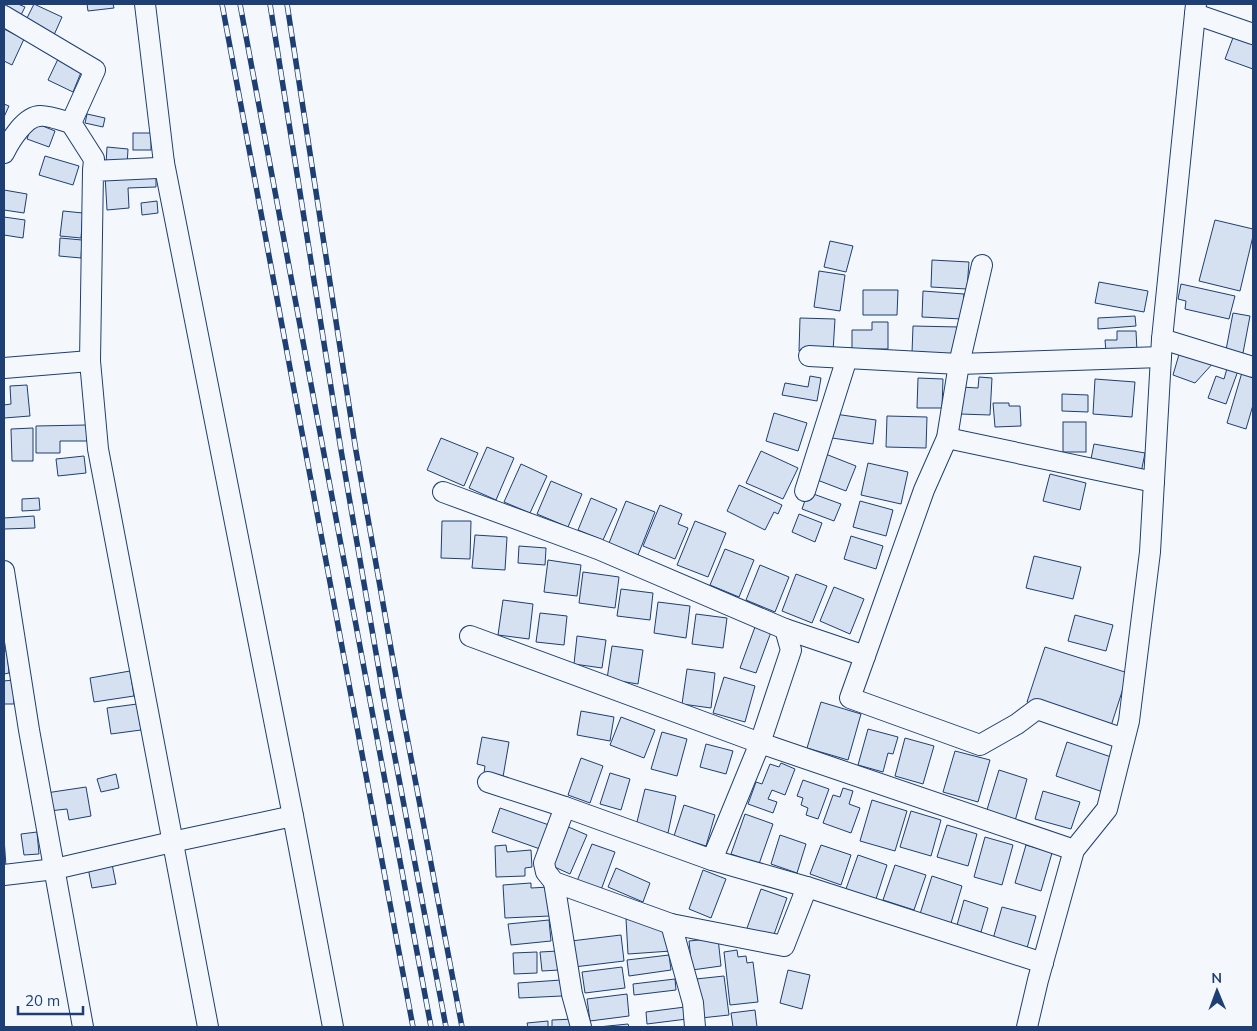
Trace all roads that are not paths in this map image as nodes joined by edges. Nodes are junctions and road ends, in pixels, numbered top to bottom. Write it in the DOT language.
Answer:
graph roads {
  1 [pos="145,4"];
  2 [pos="1196,9"];
  3 [pos="4,16"];
  4 [pos="1253,34"];
  5 [pos="72,123"];
  6 [pos="4,153"];
  7 [pos="164,163"];
  8 [pos="93,171"];
  9 [pos="982,265"];
  10 [pos="1161,348"];
  11 [pos="809,356"];
  12 [pos="847,358"];
  13 [pos="90,361"];
  14 [pos="959,364"];
  15 [pos="1253,367"];
  16 [pos="4,368"];
  17 [pos="948,438"];
  18 [pos="1154,482"];
  19 [pos="805,491"];
  20 [pos="443,492"];
  21 [pos="4,570"];
  22 [pos="785,629"];
  23 [pos="470,636"];
  24 [pos="866,656"];
  25 [pos="1124,739"];
  26 [pos="760,743"];
  27 [pos="488,782"];
  28 [pos="565,807"];
  29 [pos="293,816"];
  30 [pos="172,842"];
  31 [pos="1074,850"];
  32 [pos="712,860"];
  33 [pos="55,869"];
  34 [pos="4,875"];
  35 [pos="554,882"];
  36 [pos="807,887"];
  37 [pos="671,924"];
  38 [pos="1043,962"];
  39 [pos="83,1027"];
  40 [pos="208,1027"];
  41 [pos="333,1027"];
  42 [pos="581,1027"];
  43 [pos="695,1027"];
  44 [pos="1027,1027"];
  1 -- 7 [label="street"];
  2 -- 4 [label="street"];
  2 -- 10 [label="street"];
  3 -- 5 [label="street"];
  5 -- 6 [label="street"];
  5 -- 8 [label="street"];
  7 -- 8 [label="street"];
  7 -- 29 [label="street"];
  8 -- 13 [label="street"];
  9 -- 14 [label="street"];
  10 -- 14 [label="street"];
  10 -- 15 [label="street"];
  10 -- 18 [label="street"];
  11 -- 12 [label="street"];
  12 -- 14 [label="street"];
  12 -- 19 [label="street"];
  13 -- 16 [label="street"];
  13 -- 30 [label="street"];
  14 -- 17 [label="street"];
  17 -- 18 [label="street"];
  17 -- 24 [label="street"];
  18 -- 25 [label="street"];
  20 -- 22 [label="street"];
  21 -- 33 [label="street"];
  22 -- 24 [label="street"];
  22 -- 26 [label="street"];
  23 -- 26 [label="street"];
  24 -- 25 [label="street"];
  25 -- 31 [label="street"];
  26 -- 31 [label="street"];
  26 -- 32 [label="street"];
  27 -- 28 [label="street"];
  28 -- 32 [label="street"];
  28 -- 35 [label="street"];
  29 -- 30 [label="street"];
  29 -- 41 [label="street"];
  30 -- 33 [label="street"];
  30 -- 40 [label="street"];
  31 -- 38 [label="street"];
  32 -- 36 [label="street"];
  33 -- 34 [label="street"];
  33 -- 39 [label="street"];
  35 -- 37 [label="street"];
  35 -- 42 [label="street"];
  36 -- 37 [label="street"];
  36 -- 38 [label="street"];
  37 -- 43 [label="street"];
  38 -- 44 [label="street"];
}
